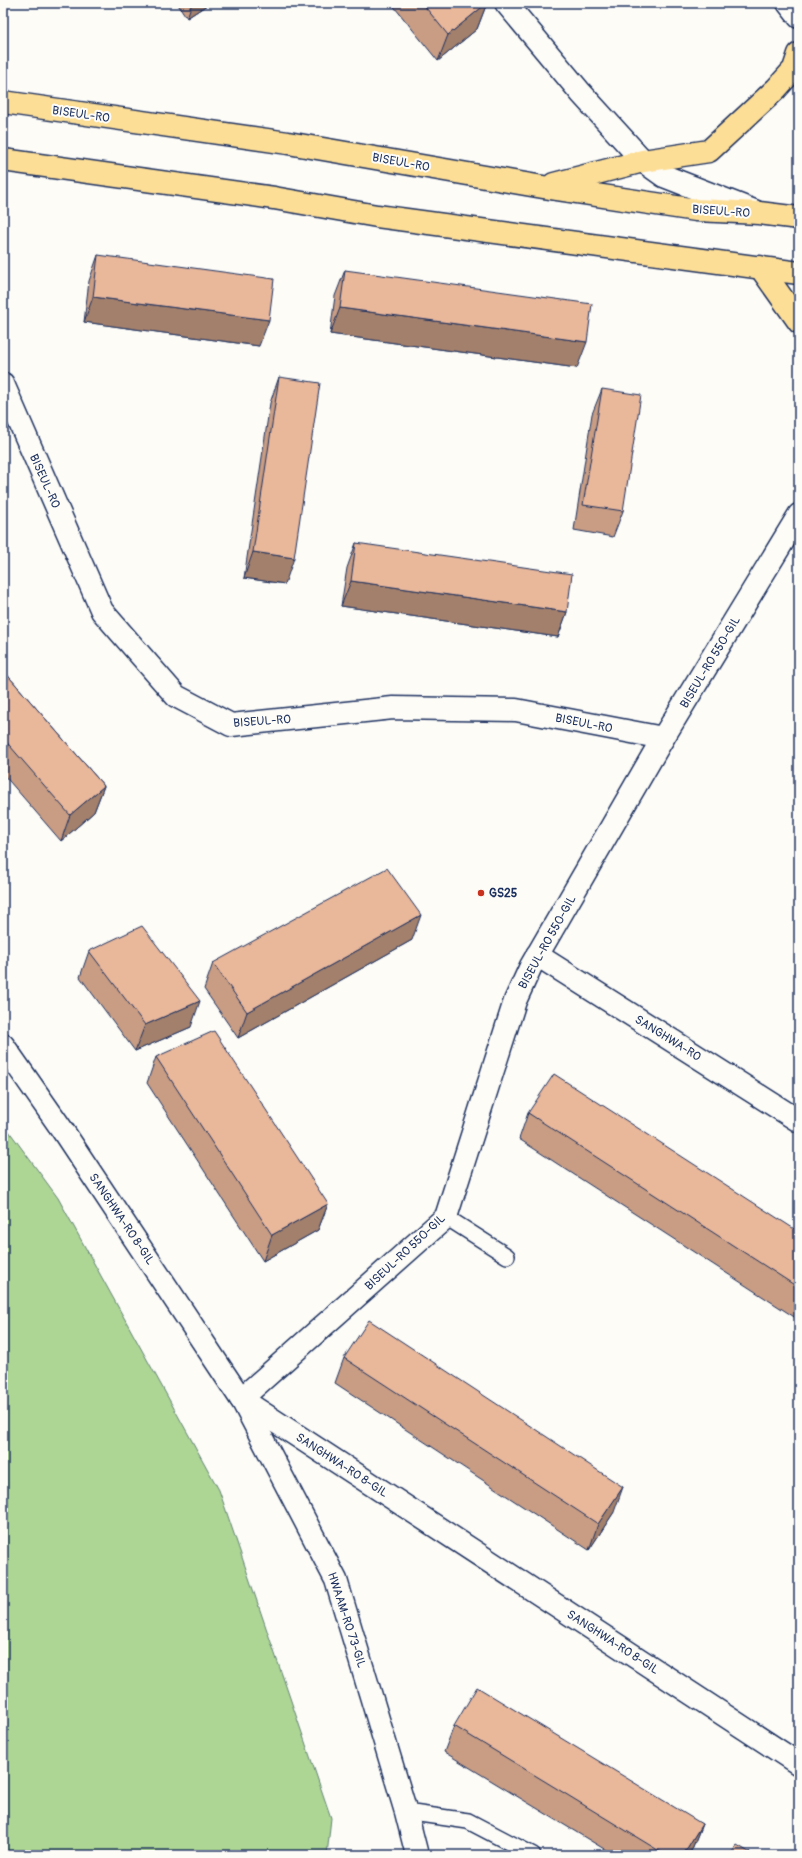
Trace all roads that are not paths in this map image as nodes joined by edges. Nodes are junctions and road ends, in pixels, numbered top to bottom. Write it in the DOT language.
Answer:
graph roads {
  1 [pos="506,3"];
  2 [pos="788,3"];
  3 [pos="799,17"];
  4 [pos="799,54"];
  5 [pos="3,102"];
  6 [pos="3,160"];
  7 [pos="643,161"];
  8 [pos="543,186"];
  9 [pos="758,213"];
  10 [pos="799,218"];
  11 [pos="760,267"];
  12 [pos="799,273"];
  13 [pos="799,322"];
  14 [pos="3,384"];
  15 [pos="799,515"];
  16 [pos="663,738"];
  17 [pos="537,955"];
  18 [pos="3,1045"];
  19 [pos="799,1121"];
  20 [pos="446,1217"];
  21 [pos="507,1256"];
  22 [pos="241,1399"];
  23 [pos="799,1764"];
  24 [pos="406,1812"];
  25 [pos="417,1855"];
  26 [pos="533,1855"];
  1 -- 7 [label="street"];
  2 -- 3 [label="street"];
  4 -- 7 [label="main road"];
  5 -- 8 [label="main road, BISEUL-RO"];
  6 -- 11 [label="main road"];
  7 -- 8 [label="main road"];
  7 -- 9 [label="street"];
  8 -- 9 [label="main road, BISEUL-RO"];
  9 -- 10 [label="main road, BISEUL-RO"];
  11 -- 12 [label="main road"];
  11 -- 13 [label="main road"];
  14 -- 16 [label="street, BISEUL-RO"];
  15 -- 16 [label="street, BISEUL-RO 550-GIL"];
  16 -- 17 [label="street, BISEUL-RO 550-GIL"];
  17 -- 19 [label="street, SANGHWA-RO"];
  17 -- 20 [label="street, BISEUL-RO 550-GIL"];
  18 -- 22 [label="street, SANGHWA-RO 8-GIL"];
  20 -- 21 [label="lane"];
  20 -- 22 [label="street, BISEUL-RO 550-GIL"];
  22 -- 23 [label="street, SANGHWA-RO 8-GIL"];
  22 -- 24 [label="street, HWAAM-RO 73-GIL"];
  24 -- 25 [label="street, HWAAM-RO 73-GIL"];
  24 -- 26 [label="lane"];
}
